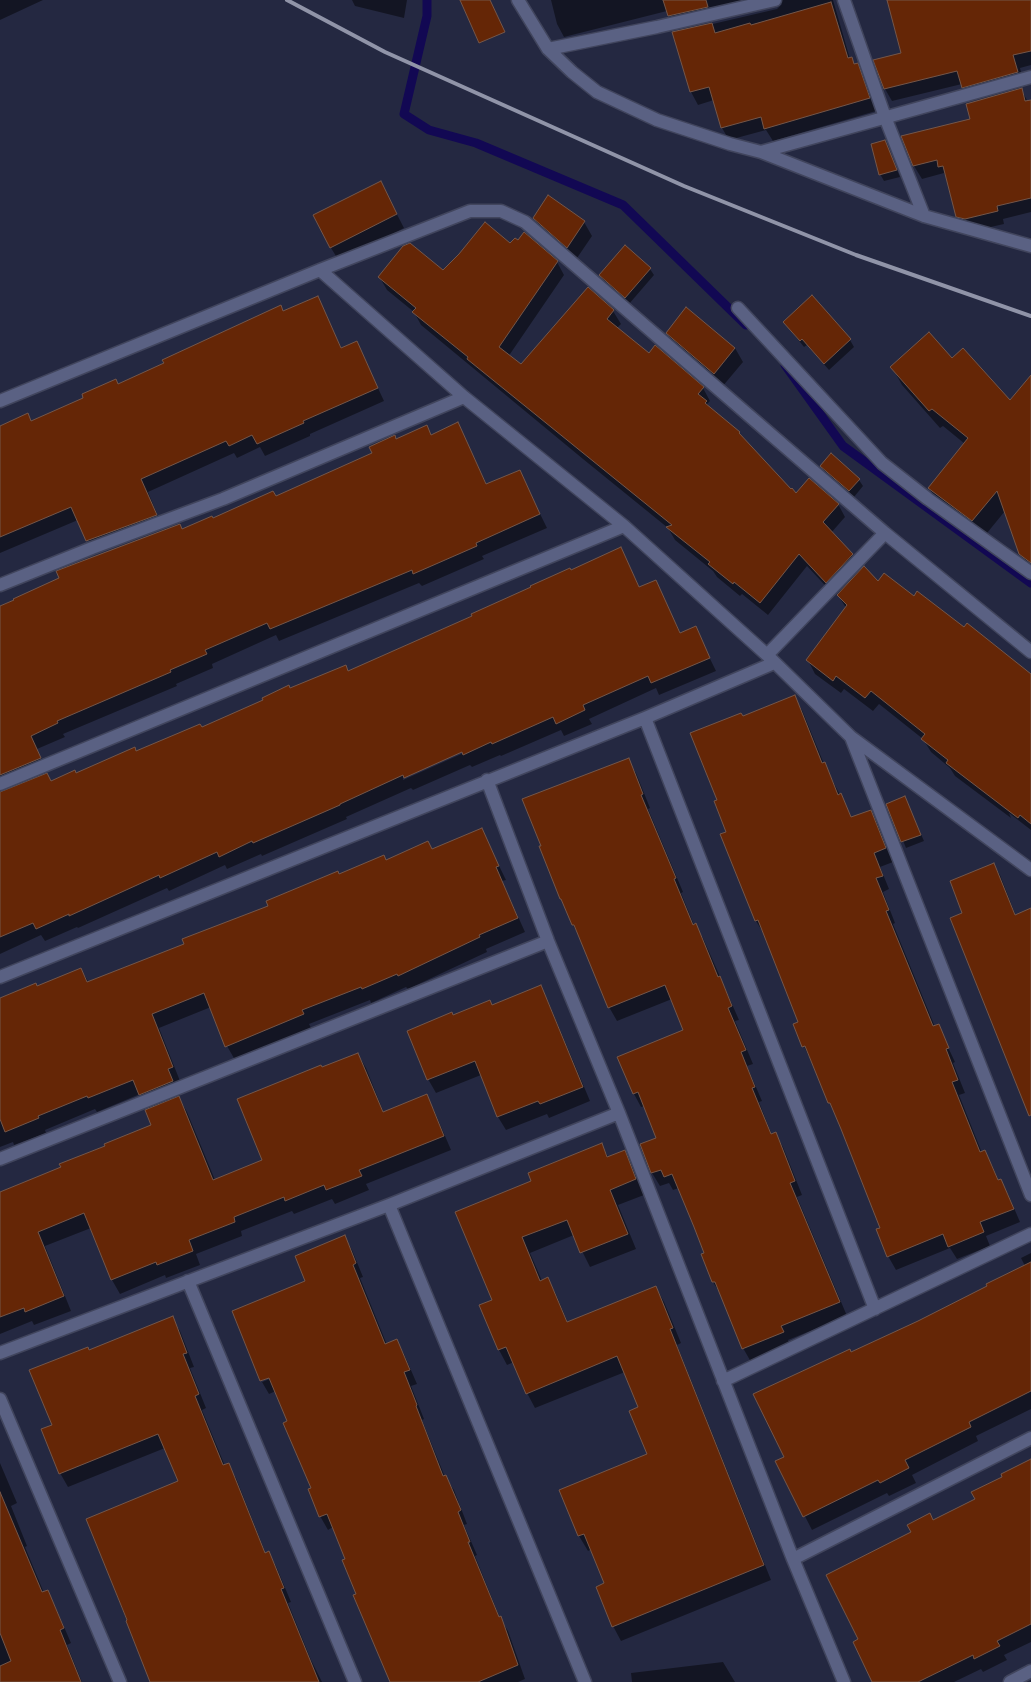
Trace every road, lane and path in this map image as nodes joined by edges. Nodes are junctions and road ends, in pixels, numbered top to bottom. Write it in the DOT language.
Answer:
graph roads {
  1 [pos="518,0"];
  2 [pos="775,0"];
  3 [pos="844,0"];
  4 [pos="548,49"];
  5 [pos="1031,77"];
  6 [pos="885,117"];
  7 [pos="761,152"];
  8 [pos="924,216"];
  9 [pos="1031,246"];
  10 [pos="320,270"];
  11 [pos="738,308"];
  12 [pos="464,397"];
  13 [pos="0,401"];
  14 [pos="624,526"];
  15 [pos="885,533"];
  16 [pos="1031,573"];
  17 [pos="0,585"];
  18 [pos="1031,652"];
  19 [pos="770,659"];
  20 [pos="645,718"];
  21 [pos="851,737"];
  22 [pos="487,780"];
  23 [pos="0,784"];
  24 [pos="1031,870"];
  25 [pos="548,941"];
  26 [pos="0,977"];
  27 [pos="619,1113"];
  28 [pos="0,1159"];
  29 [pos="1031,1195"];
  30 [pos="389,1205"];
  31 [pos="1031,1234"];
  32 [pos="188,1281"];
  33 [pos="875,1310"];
  34 [pos="0,1353"];
  35 [pos="723,1382"];
  36 [pos="0,1399"];
  37 [pos="1031,1438"];
  38 [pos="793,1559"];
  39 [pos="1031,1671"];
  40 [pos="120,1682"];
  41 [pos="355,1682"];
  42 [pos="585,1682"];
  43 [pos="844,1682"];
  44 [pos="1010,1682"];
  1 -- 4 [label="street"];
  2 -- 4 [label="street"];
  3 -- 6 [label="street"];
  4 -- 7 [label="street"];
  5 -- 6 [label="street"];
  6 -- 7 [label="street"];
  6 -- 8 [label="street"];
  7 -- 8 [label="street"];
  8 -- 9 [label="street"];
  10 -- 12 [label="street"];
  10 -- 13 [label="street"];
  10 -- 15 [label="street"];
  11 -- 16 [label="street"];
  12 -- 14 [label="street"];
  12 -- 17 [label="street"];
  14 -- 19 [label="street"];
  14 -- 23 [label="street"];
  15 -- 18 [label="street"];
  15 -- 19 [label="street"];
  19 -- 20 [label="street"];
  19 -- 21 [label="street"];
  20 -- 22 [label="street"];
  20 -- 33 [label="street"];
  21 -- 24 [label="street"];
  21 -- 29 [label="street"];
  22 -- 25 [label="street"];
  22 -- 26 [label="street"];
  25 -- 27 [label="street"];
  25 -- 28 [label="street"];
  27 -- 30 [label="street"];
  27 -- 35 [label="street"];
  30 -- 32 [label="street"];
  30 -- 42 [label="street"];
  31 -- 33 [label="street"];
  32 -- 34 [label="street"];
  32 -- 41 [label="street"];
  33 -- 35 [label="street"];
  35 -- 38 [label="street"];
  36 -- 40 [label="street"];
  37 -- 38 [label="street"];
  38 -- 43 [label="street"];
  39 -- 44 [label="street"];
}
